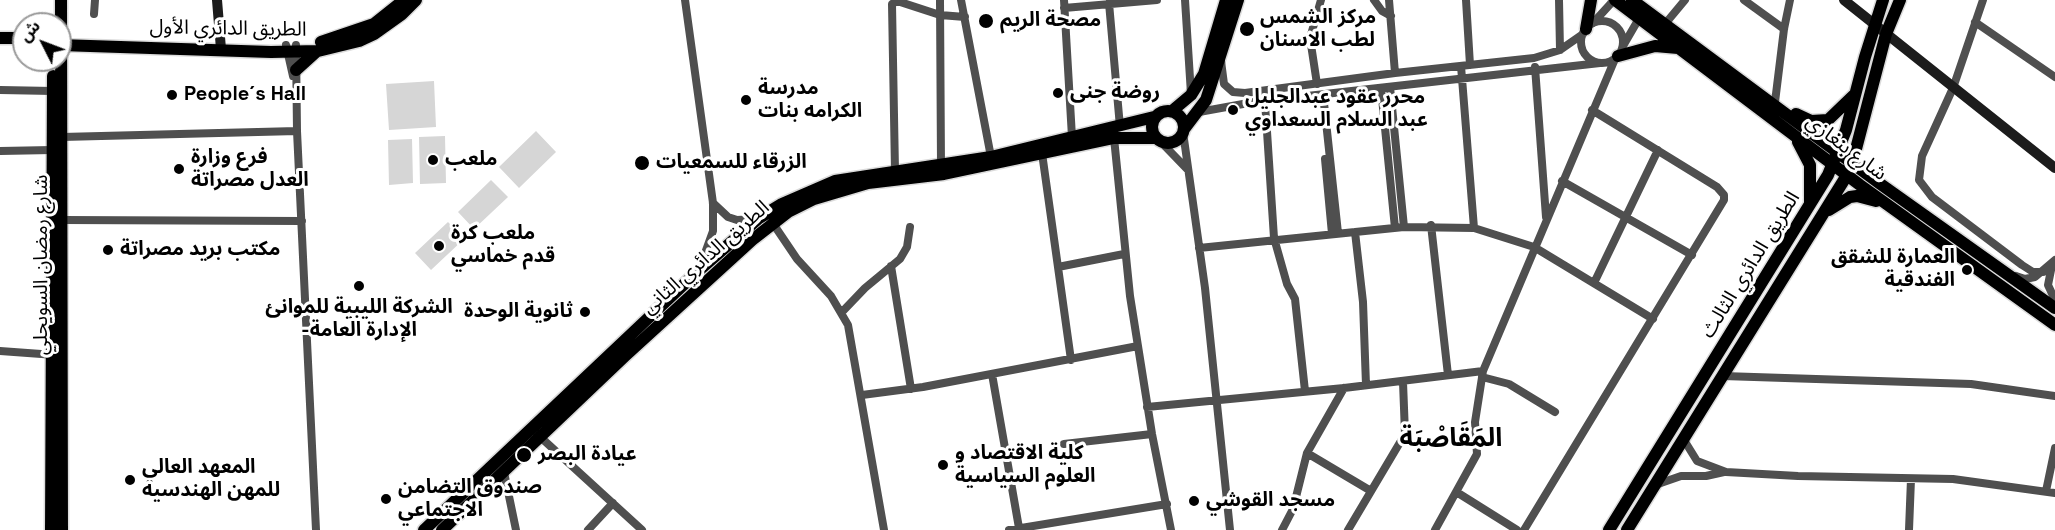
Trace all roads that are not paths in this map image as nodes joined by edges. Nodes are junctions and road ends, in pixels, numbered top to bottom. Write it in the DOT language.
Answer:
graph roads {
  1 [pos="95,0"];
  2 [pos="217,0"];
  3 [pos="404,0"];
  4 [pos="416,0"];
  5 [pos="685,0"];
  6 [pos="939,0"];
  7 [pos="962,0"];
  8 [pos="1141,0"];
  9 [pos="1157,0"];
  10 [pos="1185,0"];
  11 [pos="1226,0"];
  12 [pos="1238,0"];
  13 [pos="1321,0"];
  14 [pos="1374,0"];
  15 [pos="1389,0"];
  16 [pos="1466,0"];
  17 [pos="1559,0"];
  18 [pos="1591,0"];
  19 [pos="1615,0"];
  20 [pos="1632,0"];
  21 [pos="1685,0"];
  22 [pos="1744,0"];
  23 [pos="1790,0"];
  24 [pos="1844,0"];
  25 [pos="1883,0"];
  26 [pos="1899,0"];
  27 [pos="1983,0"];
  28 [pos="1109,3"];
  29 [pos="1064,4"];
  30 [pos="94,14"];
  31 [pos="1641,14"];
  32 [pos="940,15"];
  33 [pos="1391,16"];
  34 [pos="965,17"];
  35 [pos="1975,22"];
  36 [pos="1665,24"];
  37 [pos="1874,24"];
  38 [pos="1587,29"];
  39 [pos="1784,29"];
  40 [pos="1886,34"];
  41 [pos="72,42"];
  42 [pos="220,45"];
  43 [pos="291,49"];
  44 [pos="1560,50"];
  45 [pos="318,51"];
  46 [pos="1686,51"];
  47 [pos="271,52"];
  48 [pos="1618,54"];
  49 [pos="1220,58"];
  50 [pos="1534,58"];
  51 [pos="1600,63"];
  52 [pos="1470,65"];
  53 [pos="1461,66"];
  54 [pos="1535,70"];
  55 [pos="53,72"];
  56 [pos="61,72"];
  57 [pos="293,72"];
  58 [pos="1395,73"];
  59 [pos="2055,77"];
  60 [pos="1461,79"];
  61 [pos="1317,84"];
  62 [pos="1386,87"];
  63 [pos="1953,88"];
  64 [pos="0,90"];
  65 [pos="53,91"];
  66 [pos="1855,94"];
  67 [pos="1191,95"];
  68 [pos="1321,95"];
  69 [pos="1770,99"];
  70 [pos="1265,101"];
  71 [pos="1592,110"];
  72 [pos="1172,111"];
  73 [pos="1199,112"];
  74 [pos="1154,117"];
  75 [pos="1184,130"];
  76 [pos="297,131"];
  77 [pos="1791,131"];
  78 [pos="1117,133"];
  79 [pos="62,137"];
  80 [pos="1158,140"];
  81 [pos="1069,142"];
  82 [pos="52,150"];
  83 [pos="1658,150"];
  84 [pos="0,151"];
  85 [pos="1042,153"];
  86 [pos="991,157"];
  87 [pos="1836,159"];
  88 [pos="941,165"];
  89 [pos="2055,168"];
  90 [pos="1849,169"];
  91 [pos="1188,170"];
  92 [pos="895,171"];
  93 [pos="1562,181"];
  94 [pos="713,203"];
  95 [pos="1890,205"];
  96 [pos="1808,212"];
  97 [pos="1823,214"];
  98 [pos="767,218"];
  99 [pos="1626,218"];
  100 [pos="63,220"];
  101 [pos="302,221"];
  102 [pos="1546,221"];
  103 [pos="1431,225"];
  104 [pos="910,227"];
  105 [pos="1404,227"];
  106 [pos="1395,228"];
  107 [pos="1474,228"];
  108 [pos="1355,232"];
  109 [pos="1335,233"];
  110 [pos="1274,238"];
  111 [pos="1534,247"];
  112 [pos="1199,248"];
  113 [pos="1124,254"];
  114 [pos="1692,255"];
  115 [pos="2054,262"];
  116 [pos="891,266"];
  117 [pos="1058,267"];
  118 [pos="697,272"];
  119 [pos="2043,272"];
  120 [pos="2009,274"];
  121 [pos="1594,283"];
  122 [pos="678,300"];
  123 [pos="2055,300"];
  124 [pos="2055,308"];
  125 [pos="842,312"];
  126 [pos="1653,319"];
  127 [pos="2055,325"];
  128 [pos="1138,346"];
  129 [pos="0,351"];
  130 [pos="57,355"];
  131 [pos="1071,360"];
  132 [pos="992,374"];
  133 [pos="1482,374"];
  134 [pos="1448,375"];
  135 [pos="1723,376"];
  136 [pos="1403,382"];
  137 [pos="1366,385"];
  138 [pos="1344,388"];
  139 [pos="911,389"];
  140 [pos="1305,391"];
  141 [pos="862,395"];
  142 [pos="2055,396"];
  143 [pos="1215,401"];
  144 [pos="1147,407"];
  145 [pos="1555,412"];
  146 [pos="537,434"];
  147 [pos="1152,434"];
  148 [pos="1683,440"];
  149 [pos="1064,444"];
  150 [pos="2055,448"];
  151 [pos="1307,453"];
  152 [pos="504,472"];
  153 [pos="1726,472"];
  154 [pos="1911,479"];
  155 [pos="1654,487"];
  156 [pos="1371,491"];
  157 [pos="2046,491"];
  158 [pos="1458,493"];
  159 [pos="2055,493"];
  160 [pos="613,503"];
  161 [pos="1167,504"];
  162 [pos="1056,527"];
  163 [pos="1019,528"];
  164 [pos="51,530"];
  165 [pos="62,530"];
  166 [pos="316,530"];
  167 [pos="424,530"];
  168 [pos="442,530"];
  169 [pos="516,530"];
  170 [pos="588,530"];
  171 [pos="642,530"];
  172 [pos="884,530"];
  173 [pos="1008,530"];
  174 [pos="1171,530"];
  175 [pos="1227,530"];
  176 [pos="1282,530"];
  177 [pos="1348,530"];
  178 [pos="1435,530"];
  179 [pos="1517,530"];
  180 [pos="1524,530"];
  181 [pos="1609,530"];
  182 [pos="1628,530"];
  183 [pos="1909,530"];
  1 -- 30 [label="street"];
  2 -- 42 [label="main road"];
  3 -- 43 [label="main road, الطريق الدائري الأول"];
  4 -- 45 [label="main road, الطريق الدائري الأول"];
  5 -- 94 [label="street"];
  6 -- 32 [label="street"];
  7 -- 34 [label="street"];
  8 -- 9 [label="street"];
  8 -- 28 [label="street"];
  10 -- 67 [label="street"];
  11 -- 67 [label="main road"];
  12 -- 49 [label="main road"];
  13 -- 61 [label="street"];
  14 -- 33 [label="street"];
  15 -- 33 [label="street"];
  16 -- 52 [label="street"];
  17 -- 44 [label="street"];
  18 -- 38 [label="main road"];
  19 -- 31 [label="main road, شارع بنغازي"];
  19 -- 38 [label="street"];
  20 -- 31 [label="main road, شارع بنغازي"];
  21 -- 36 [label="street"];
  22 -- 39 [label="street"];
  23 -- 39 [label="street"];
  24 -- 37 [label="main road"];
  25 -- 37 [label="main road, الطريق الدائري الثالث"];
  26 -- 40 [label="main road, الطريق الدائري الثالث"];
  27 -- 35 [label="street"];
  28 -- 29 [label="street"];
  28 -- 78 [label="street"];
  29 -- 81 [label="street"];
  31 -- 36 [label="main road, شارع بنغازي"];
  31 -- 46 [label="main road, شارع بنغازي"];
  31 -- 48 [label="street"];
  32 -- 34 [label="street"];
  32 -- 88 [label="street"];
  32 -- 92 [label="street"];
  33 -- 58 [label="street"];
  34 -- 86 [label="street"];
  35 -- 59 [label="street"];
  35 -- 63 [label="street"];
  36 -- 69 [label="main road, شارع بنغازي"];
  37 -- 40 [label="main road"];
  37 -- 66 [label="main road, الطريق الدائري الثالث"];
  38 -- 44 [label="street"];
  38 -- 48 [label="street"];
  38 -- 51 [label="street"];
  39 -- 69 [label="street"];
  40 -- 63 [label="main road"];
  40 -- 90 [label="main road, الطريق الدائري الثالث"];
  41 -- 42 [label="main road, الطريق الدائري الأول"];
  42 -- 43 [label="main road, الطريق الدائري الأول"];
  42 -- 47 [label="main road, الطريق الدائري الأول"];
  43 -- 45 [label="main road, الطريق الدائري الأول"];
  43 -- 47 [label="main road, الطريق الدائري الأول"];
  43 -- 57 [label="street"];
  44 -- 50 [label="street"];
  45 -- 57 [label="main road"];
  46 -- 48 [label="main road"];
  46 -- 77 [label="main road, شارع بنغازي"];
  47 -- 57 [label="main road"];
  48 -- 51 [label="street"];
  48 -- 71 [label="street"];
  49 -- 61 [label="street"];
  49 -- 73 [label="main road"];
  50 -- 52 [label="street"];
  50 -- 54 [label="street"];
  51 -- 54 [label="street"];
  52 -- 53 [label="street"];
  53 -- 58 [label="street"];
  53 -- 60 [label="street"];
  54 -- 60 [label="street"];
  54 -- 102 [label="street"];
  55 -- 65 [label="main road, شارع رمضان السويحلي"];
  56 -- 79 [label="main road, شارع رمضان السويحلي"];
  57 -- 76 [label="street"];
  58 -- 61 [label="street"];
  60 -- 62 [label="street"];
  60 -- 107 [label="street"];
  62 -- 68 [label="street"];
  62 -- 105 [label="street"];
  62 -- 106 [label="street"];
  63 -- 89 [label="main road"];
  63 -- 119 [label="street"];
  64 -- 65 [label="street"];
  65 -- 82 [label="main road, شارع رمضان السويحلي"];
  66 -- 69 [label="main road"];
  66 -- 87 [label="main road, الطريق الدائري الثالث"];
  67 -- 72 [label="main road"];
  68 -- 70 [label="street"];
  68 -- 109 [label="street"];
  69 -- 87 [label="main road, شارع بنغازي"];
  70 -- 73 [label="street"];
  70 -- 110 [label="street"];
  71 -- 83 [label="street"];
  71 -- 93 [label="street"];
  72 -- 74 [label="main road"];
  72 -- 75 [label="main road"];
  73 -- 75 [label="main road"];
  74 -- 78 [label="main road"];
  74 -- 80 [label="main road"];
  75 -- 80 [label="main road"];
  75 -- 91 [label="street"];
  76 -- 79 [label="street"];
  76 -- 101 [label="street"];
  77 -- 87 [label="main road, شارع بنغازي"];
  77 -- 96 [label="main road"];
  78 -- 80 [label="main road"];
  78 -- 81 [label="main road"];
  78 -- 113 [label="street"];
  79 -- 100 [label="main road, شارع رمضان السويحلي"];
  80 -- 91 [label="street"];
  81 -- 85 [label="main road, الطريق الدائري الثاني"];
  81 -- 86 [label="main road, الطريق الدائري الثاني"];
  82 -- 84 [label="street"];
  82 -- 130 [label="main road, شارع رمضان السويحلي"];
  83 -- 99 [label="street"];
  83 -- 114 [label="street"];
  85 -- 98 [label="main road, الطريق الدائري الثاني"];
  85 -- 117 [label="street"];
  86 -- 88 [label="main road, الطريق الدائري الثاني"];
  87 -- 90 [label="main road, شارع بنغازي"];
  87 -- 96 [label="main road, الطريق الدائري الثالث"];
  88 -- 92 [label="main road, الطريق الدائري الثاني"];
  90 -- 95 [label="main road, شارع بنغازي"];
  90 -- 97 [label="main road, الطريق الدائري الثالث"];
  90 -- 120 [label="main road, شارع بنغازي"];
  91 -- 112 [label="street"];
  92 -- 98 [label="main road, الطريق الدائري الثاني"];
  93 -- 99 [label="street"];
  93 -- 102 [label="street"];
  94 -- 98 [label="street"];
  94 -- 118 [label="street"];
  95 -- 97 [label="main road"];
  95 -- 127 [label="main road, شارع بنغازي"];
  96 -- 181 [label="main road, الطريق الدائري الثالث"];
  97 -- 135 [label="main road, الطريق الدائري الثالث"];
  98 -- 118 [label="main road, الطريق الدائري الثاني"];
  98 -- 122 [label="main road, الطريق الدائري الثاني"];
  98 -- 125 [label="street"];
  99 -- 114 [label="street"];
  99 -- 121 [label="street"];
  100 -- 101 [label="street"];
  100 -- 130 [label="main road, شارع رمضان السويحلي"];
  101 -- 166 [label="street"];
  102 -- 111 [label="street"];
  103 -- 105 [label="street"];
  103 -- 107 [label="street"];
  103 -- 134 [label="street"];
  104 -- 116 [label="street"];
  105 -- 106 [label="street"];
  106 -- 108 [label="street"];
  107 -- 111 [label="street"];
  108 -- 109 [label="street"];
  108 -- 137 [label="street"];
  109 -- 110 [label="street"];
  110 -- 112 [label="street"];
  110 -- 140 [label="street"];
  111 -- 121 [label="street"];
  111 -- 133 [label="street"];
  112 -- 143 [label="street"];
  113 -- 117 [label="street"];
  113 -- 128 [label="street"];
  114 -- 126 [label="street"];
  115 -- 119 [label="street"];
  115 -- 123 [label="street"];
  116 -- 125 [label="street"];
  116 -- 139 [label="street"];
  117 -- 131 [label="street"];
  118 -- 122 [label="main road, الطريق الدائري الثاني"];
  119 -- 120 [label="street"];
  120 -- 124 [label="main road, شارع بنغازي"];
  121 -- 126 [label="street"];
  122 -- 146 [label="main road"];
  125 -- 141 [label="street"];
  126 -- 180 [label="street"];
  128 -- 131 [label="street"];
  128 -- 144 [label="street"];
  129 -- 130 [label="street"];
  130 -- 164 [label="main road, شارع رمضان السويحلي"];
  130 -- 165 [label="main road, شارع رمضان السويحلي"];
  131 -- 132 [label="street"];
  132 -- 139 [label="street"];
  132 -- 163 [label="street"];
  133 -- 134 [label="street"];
  133 -- 145 [label="street"];
  133 -- 158 [label="street"];
  134 -- 136 [label="street"];
  135 -- 142 [label="street"];
  135 -- 148 [label="main road, الطريق الدائري الثالث"];
  136 -- 137 [label="street"];
  136 -- 156 [label="street"];
  137 -- 138 [label="street"];
  138 -- 140 [label="street"];
  138 -- 151 [label="street"];
  139 -- 141 [label="street"];
  140 -- 143 [label="street"];
  141 -- 172 [label="street"];
  143 -- 144 [label="street"];
  143 -- 175 [label="street"];
  144 -- 147 [label="street"];
  146 -- 152 [label="main road"];
  146 -- 160 [label="street"];
  146 -- 167 [label="main road"];
  147 -- 149 [label="street"];
  147 -- 161 [label="street"];
  148 -- 153 [label="street"];
  148 -- 155 [label="main road, الطريق الدائري الثالث"];
  150 -- 157 [label="street"];
  151 -- 156 [label="street"];
  151 -- 176 [label="street"];
  152 -- 168 [label="main road"];
  152 -- 169 [label="street"];
  153 -- 154 [label="street"];
  153 -- 155 [label="street"];
  154 -- 157 [label="street"];
  154 -- 183 [label="street"];
  155 -- 182 [label="main road, الطريق الدائري الثالث"];
  156 -- 177 [label="street"];
  157 -- 159 [label="street"];
  158 -- 178 [label="street"];
  158 -- 179 [label="street"];
  160 -- 170 [label="street"];
  160 -- 171 [label="street"];
  161 -- 162 [label="street"];
  161 -- 174 [label="street"];
  162 -- 163 [label="street"];
  163 -- 173 [label="street"];
}
